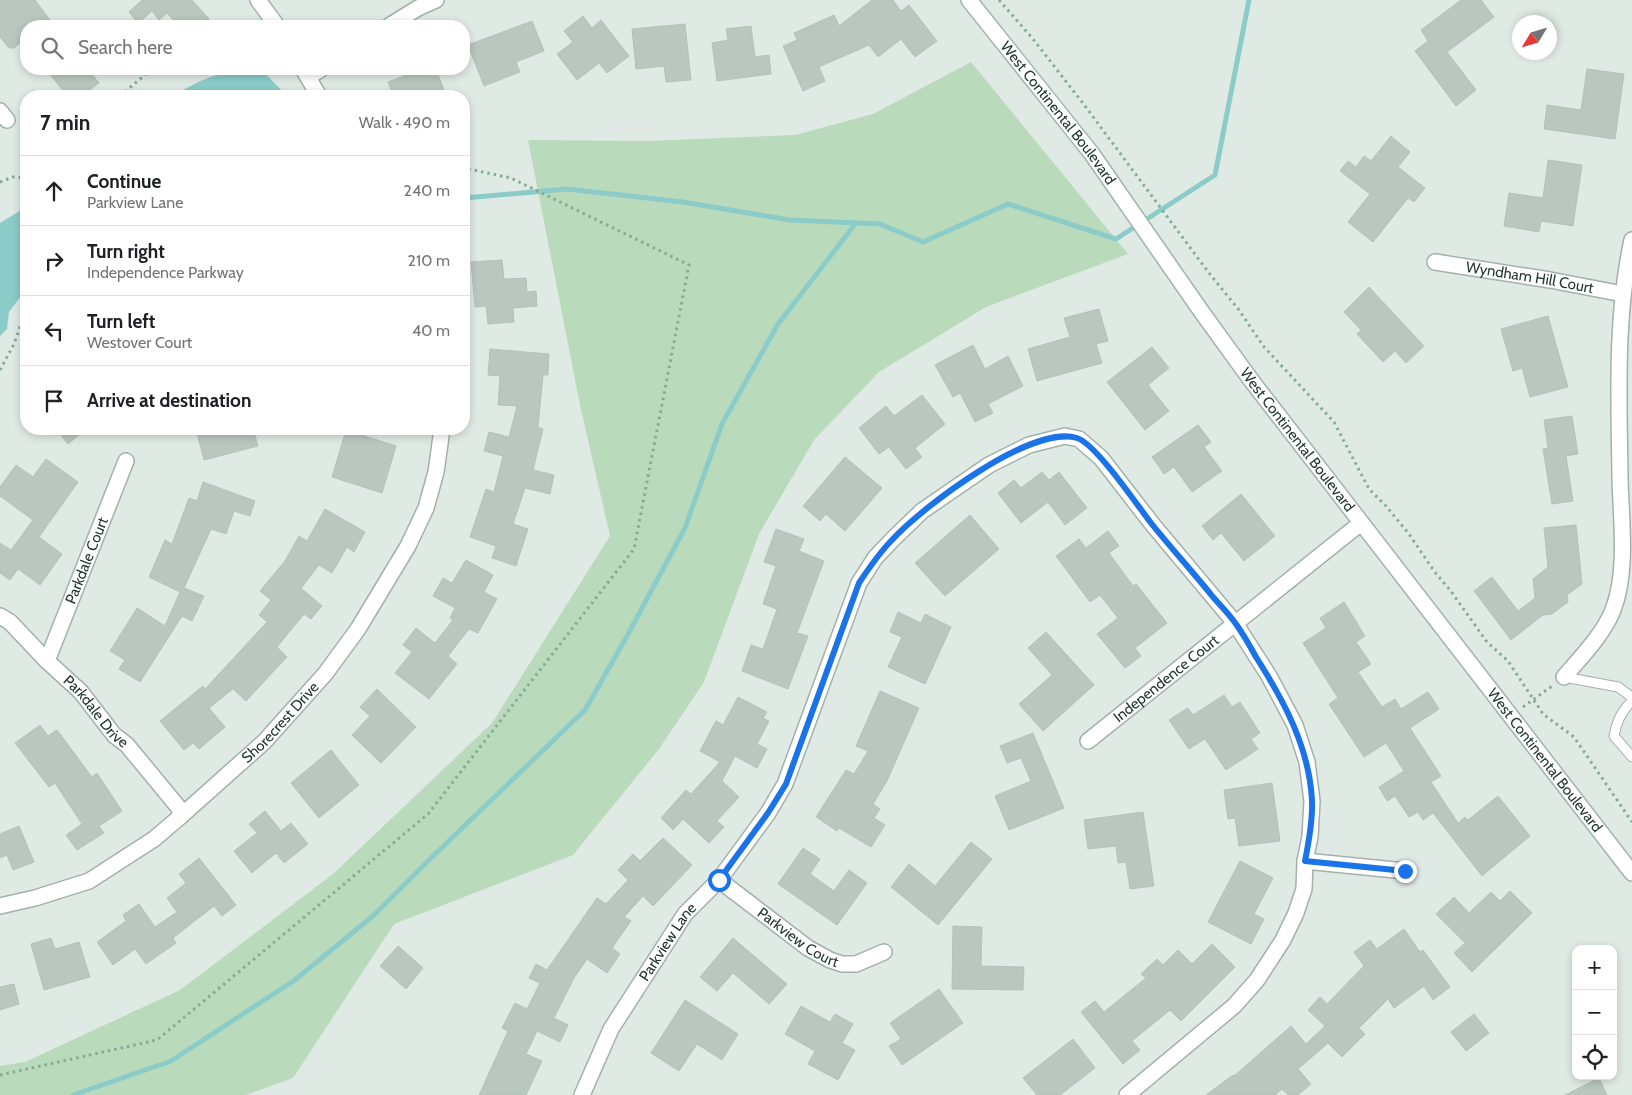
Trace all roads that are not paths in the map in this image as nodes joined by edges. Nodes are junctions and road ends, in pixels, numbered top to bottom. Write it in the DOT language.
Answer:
graph roads {
  1 [pos="258,0"];
  2 [pos="436,0"];
  3 [pos="969,0"];
  4 [pos="273,20"];
  5 [pos="399,20"];
  6 [pos="306,75"];
  7 [pos="315,90"];
  8 [pos="1632,240"];
  9 [pos="1436,262"];
  10 [pos="1624,294"];
  11 [pos="441,435"];
  12 [pos="126,460"];
  13 [pos="1361,523"];
  14 [pos="0,616"];
  15 [pos="1236,623"];
  16 [pos="47,661"];
  17 [pos="1564,677"];
  18 [pos="1632,697"];
  19 [pos="1632,701"];
  20 [pos="1088,741"];
  21 [pos="1632,757"];
  22 [pos="181,816"];
  23 [pos="1305,861"];
  24 [pos="1405,871"];
  25 [pos="1632,873"];
  26 [pos="719,880"];
  27 [pos="0,906"];
  28 [pos="884,952"];
  29 [pos="582,1095"];
  30 [pos="1127,1095"];
  1 -- 4 [label="street"];
  2 -- 5 [label="street"];
  3 -- 13 [label="street, West Continental Boulevard"];
  6 -- 7 [label="street"];
  8 -- 10 [label="street"];
  9 -- 10 [label="street, Wyndham Hill Court"];
  10 -- 17 [label="street"];
  11 -- 22 [label="street, Shorecrest Drive"];
  12 -- 16 [label="street, Parkdale Court"];
  13 -- 15 [label="street, Independence Court"];
  13 -- 25 [label="street, West Continental Boulevard"];
  14 -- 16 [label="street, Parkdale Drive"];
  15 -- 20 [label="street, Independence Court"];
  15 -- 23 [label="street"];
  15 -- 26 [label="street, Parkview Lane"];
  16 -- 22 [label="street, Parkdale Drive"];
  17 -- 18 [label="lane"];
  19 -- 21 [label="lane"];
  22 -- 27 [label="street, Shorecrest Drive"];
  23 -- 24 [label="street"];
  23 -- 30 [label="street"];
  26 -- 28 [label="street, Parkview Court"];
  26 -- 29 [label="street, Parkview Lane"];
}
